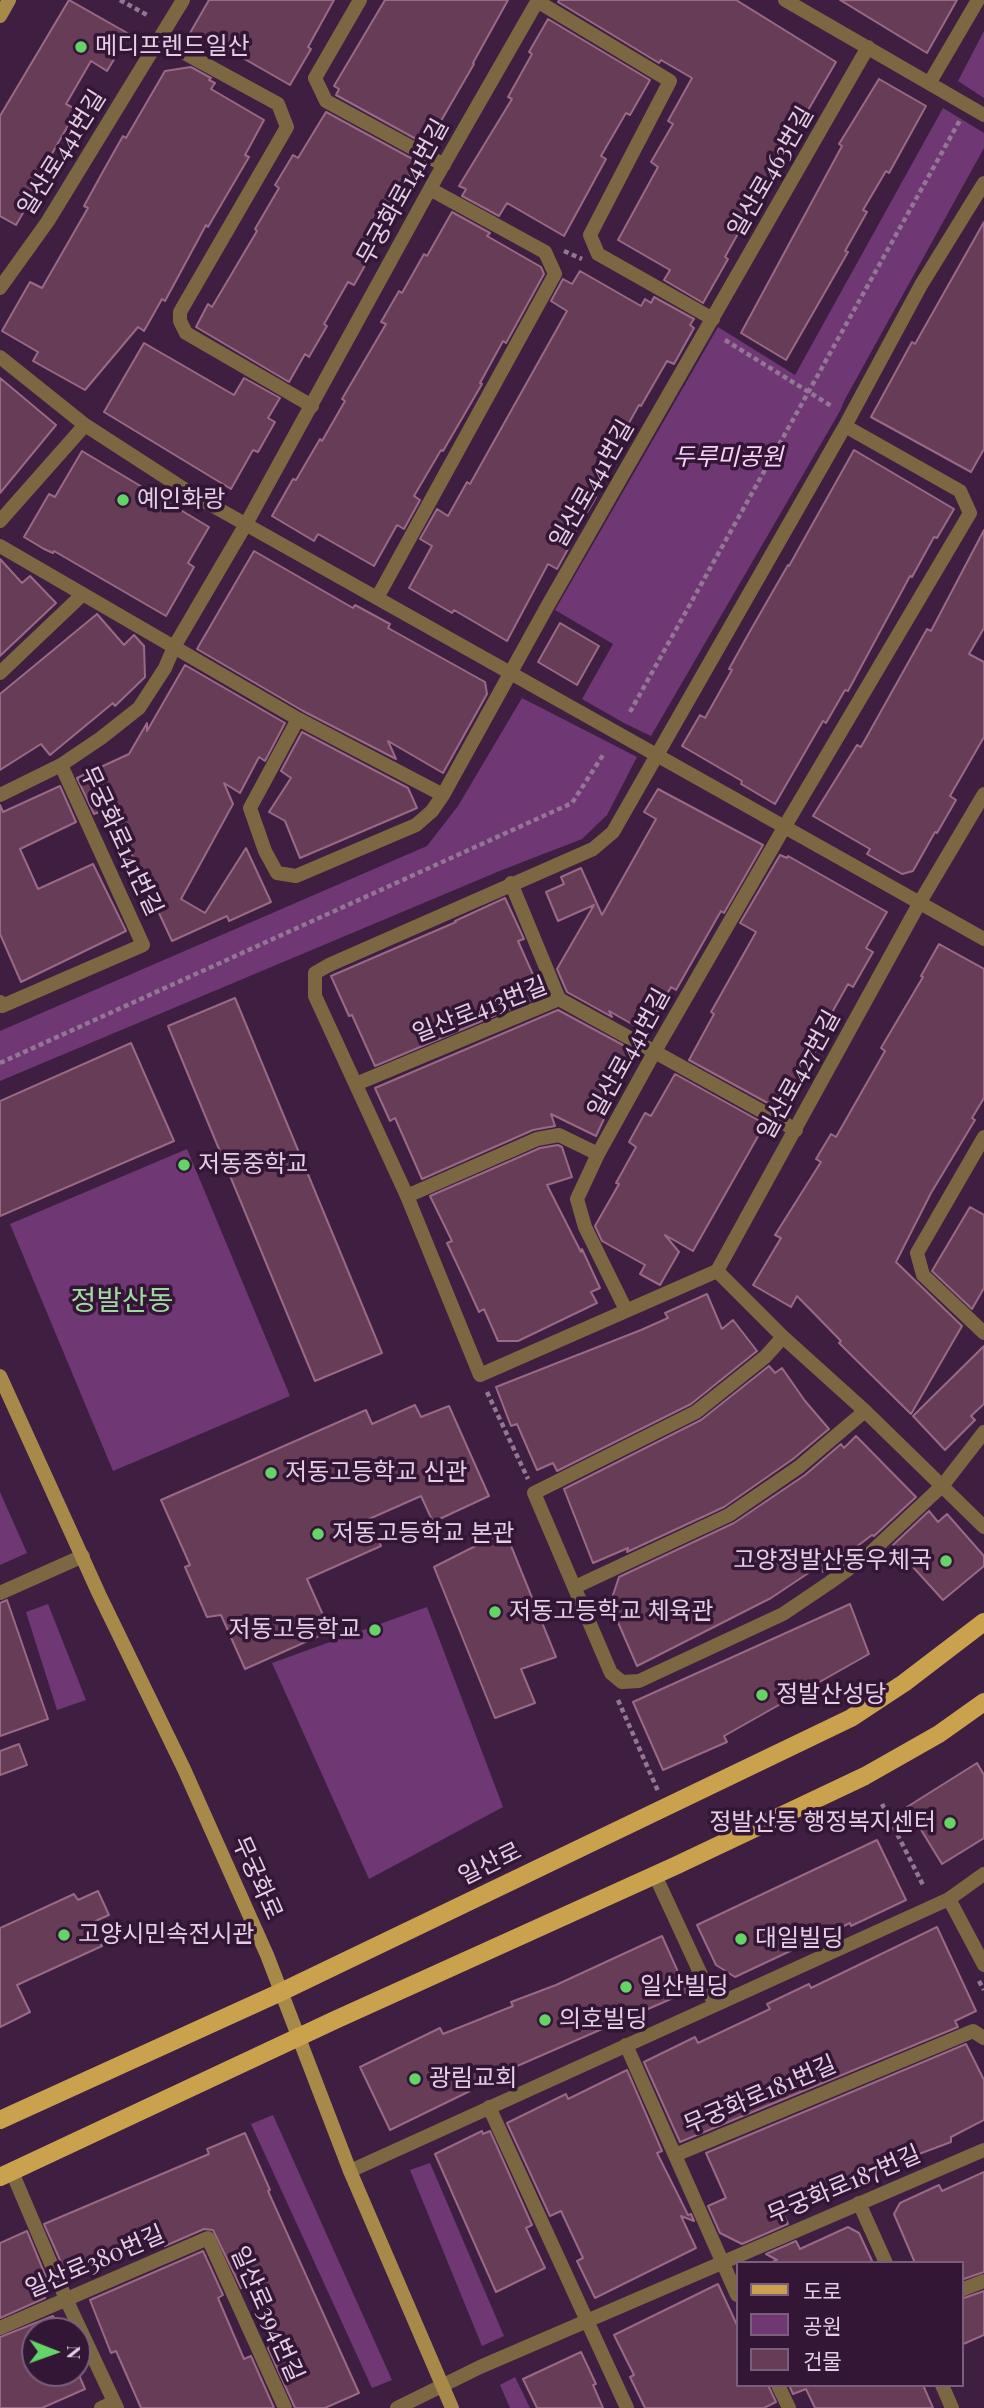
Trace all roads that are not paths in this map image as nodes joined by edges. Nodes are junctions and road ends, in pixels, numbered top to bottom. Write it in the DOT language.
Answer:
graph roads {
  1 [pos="9,0"];
  2 [pos="183,0"];
  3 [pos="360,0"];
  4 [pos="785,0"];
  5 [pos="978,0"];
  6 [pos="538,1"];
  7 [pos="0,16"];
  8 [pos="159,39"];
  9 [pos="868,47"];
  10 [pos="930,82"];
  11 [pos="984,115"];
  12 [pos="444,165"];
  13 [pos="984,183"];
  14 [pos="430,189"];
  15 [pos="0,288"];
  16 [pos="713,319"];
  17 [pos="0,357"];
  18 [pos="312,406"];
  19 [pos="85,425"];
  20 [pos="845,426"];
  21 [pos="0,521"];
  22 [pos="246,524"];
  23 [pos="0,546"];
  24 [pos="83,594"];
  25 [pos="377,598"];
  26 [pos="174,647"];
  27 [pos="0,673"];
  28 [pos="511,673"];
  29 [pos="298,719"];
  30 [pos="657,754"];
  31 [pos="61,765"];
  32 [pos="984,794"];
  33 [pos="0,795"];
  34 [pos="443,795"];
  35 [pos="785,826"];
  36 [pos="511,883"];
  37 [pos="920,902"];
  38 [pos="984,939"];
  39 [pos="559,999"];
  40 [pos="0,1002"];
  41 [pos="655,1051"];
  42 [pos="356,1084"];
  43 [pos="796,1130"];
  44 [pos="984,1137"];
  45 [pos="598,1154"];
  46 [pos="407,1196"];
  47 [pos="718,1271"];
  48 [pos="626,1310"];
  49 [pos="984,1333"];
  50 [pos="783,1337"];
  51 [pos="0,1376"];
  52 [pos="865,1410"];
  53 [pos="984,1432"];
  54 [pos="943,1485"];
  55 [pos="984,1527"];
  56 [pos="83,1556"];
  57 [pos="575,1587"];
  58 [pos="0,1593"];
  59 [pos="984,1622"];
  60 [pos="984,1702"];
  61 [pos="984,1874"];
  62 [pos="655,1875"];
  63 [pos="949,1899"];
  64 [pos="984,1965"];
  65 [pos="282,1992"];
  66 [pos="715,2005"];
  67 [pos="979,2035"];
  68 [pos="300,2038"];
  69 [pos="626,2045"];
  70 [pos="489,2107"];
  71 [pos="0,2120"];
  72 [pos="984,2150"];
  73 [pos="675,2155"];
  74 [pos="350,2171"];
  75 [pos="6,2175"];
  76 [pos="859,2203"];
  77 [pos="208,2238"];
  78 [pos="885,2261"];
  79 [pos="723,2262"];
  80 [pos="984,2281"];
  81 [pos="963,2290"];
  82 [pos="736,2293"];
  83 [pos="66,2299"];
  84 [pos="588,2321"];
  85 [pos="0,2328"];
  86 [pos="442,2386"];
  87 [pos="779,2387"];
  88 [pos="943,2387"];
  89 [pos="110,2406"];
  90 [pos="285,2408"];
  91 [pos="397,2408"];
  92 [pos="452,2408"];
  93 [pos="627,2408"];
  94 [pos="789,2408"];
  95 [pos="952,2408"];
  1 -- 7 [label="main road"];
  2 -- 8 [label="street"];
  3 -- 12 [label="street"];
  4 -- 9 [label="street"];
  5 -- 10 [label="street"];
  6 -- 12 [label="street, 무궁화로141번길"];
  6 -- 16 [label="street, 무궁화로141번길"];
  8 -- 15 [label="street, 일산로441번길"];
  8 -- 18 [label="street"];
  9 -- 10 [label="street"];
  9 -- 16 [label="street, 일산로463번길"];
  10 -- 11 [label="street"];
  12 -- 14 [label="street, 무궁화로141번길"];
  13 -- 20 [label="street"];
  14 -- 18 [label="street, 무궁화로141번길"];
  14 -- 25 [label="street"];
  16 -- 28 [label="street, 일산로441번길"];
  17 -- 19 [label="street"];
  18 -- 22 [label="street, 무궁화로141번길"];
  19 -- 21 [label="street"];
  19 -- 22 [label="street"];
  20 -- 30 [label="street"];
  20 -- 35 [label="street, 일산로441번길"];
  22 -- 25 [label="street"];
  22 -- 26 [label="street, 무궁화로141번길"];
  23 -- 24 [label="street"];
  24 -- 26 [label="street"];
  24 -- 27 [label="street"];
  25 -- 28 [label="street"];
  26 -- 29 [label="street"];
  26 -- 31 [label="street, 무궁화로141번길"];
  28 -- 30 [label="street"];
  28 -- 34 [label="street, 일산로441번길"];
  29 -- 34 [label="street"];
  29 -- 34 [label="street, 일산로441번길"];
  30 -- 35 [label="street"];
  30 -- 36 [label="street"];
  31 -- 33 [label="street, 무궁화로141번길"];
  31 -- 40 [label="street, 무궁화로141번길"];
  32 -- 37 [label="street"];
  35 -- 37 [label="street"];
  35 -- 41 [label="street, 일산로441번길"];
  36 -- 39 [label="street"];
  36 -- 42 [label="street"];
  37 -- 38 [label="street"];
  37 -- 43 [label="street, 일산로427번길"];
  39 -- 41 [label="street, 일산로413번길"];
  39 -- 42 [label="street, 일산로413번길"];
  41 -- 43 [label="street, 일산로413번길"];
  41 -- 45 [label="street, 일산로441번길"];
  42 -- 46 [label="street"];
  43 -- 47 [label="street, 일산로427번길"];
  44 -- 49 [label="street"];
  45 -- 46 [label="street"];
  45 -- 48 [label="street, 일산로441번길"];
  46 -- 48 [label="street"];
  47 -- 48 [label="street"];
  47 -- 50 [label="street"];
  50 -- 52 [label="street"];
  50 -- 57 [label="street"];
  51 -- 56 [label="main road, 무궁화로"];
  52 -- 54 [label="street"];
  52 -- 57 [label="street"];
  53 -- 54 [label="street"];
  54 -- 55 [label="street"];
  54 -- 57 [label="street"];
  56 -- 58 [label="street"];
  56 -- 65 [label="main road, 무궁화로"];
  59 -- 65 [label="main road, 일산로"];
  60 -- 62 [label="main road"];
  61 -- 63 [label="street"];
  62 -- 66 [label="street"];
  62 -- 68 [label="main road"];
  63 -- 64 [label="street"];
  63 -- 66 [label="street"];
  65 -- 68 [label="main road, 무궁화로"];
  65 -- 71 [label="main road, 일산로"];
  66 -- 69 [label="street"];
  67 -- 73 [label="street, 무궁화로181번길"];
  68 -- 74 [label="main road, 무궁화로"];
  68 -- 75 [label="main road"];
  69 -- 70 [label="street"];
  69 -- 73 [label="street, 무궁화로181번길"];
  70 -- 74 [label="street"];
  70 -- 84 [label="street"];
  72 -- 76 [label="street, 무궁화로187번길"];
  73 -- 79 [label="street"];
  74 -- 86 [label="main road, 무궁화로"];
  75 -- 83 [label="street"];
  76 -- 78 [label="street"];
  76 -- 79 [label="street, 무궁화로187번길"];
  77 -- 83 [label="street, 일산로380번길"];
  77 -- 90 [label="street, 일산로394번길"];
  79 -- 82 [label="street"];
  79 -- 84 [label="street, 무궁화로187번길"];
  80 -- 81 [label="street"];
  83 -- 85 [label="street, 일산로380번길"];
  83 -- 89 [label="street"];
  84 -- 86 [label="street, 무궁화로187번길"];
  84 -- 93 [label="street"];
  86 -- 91 [label="street"];
  86 -- 92 [label="main road, 무궁화로"];
  87 -- 94 [label="street"];
  88 -- 95 [label="street"];
}
